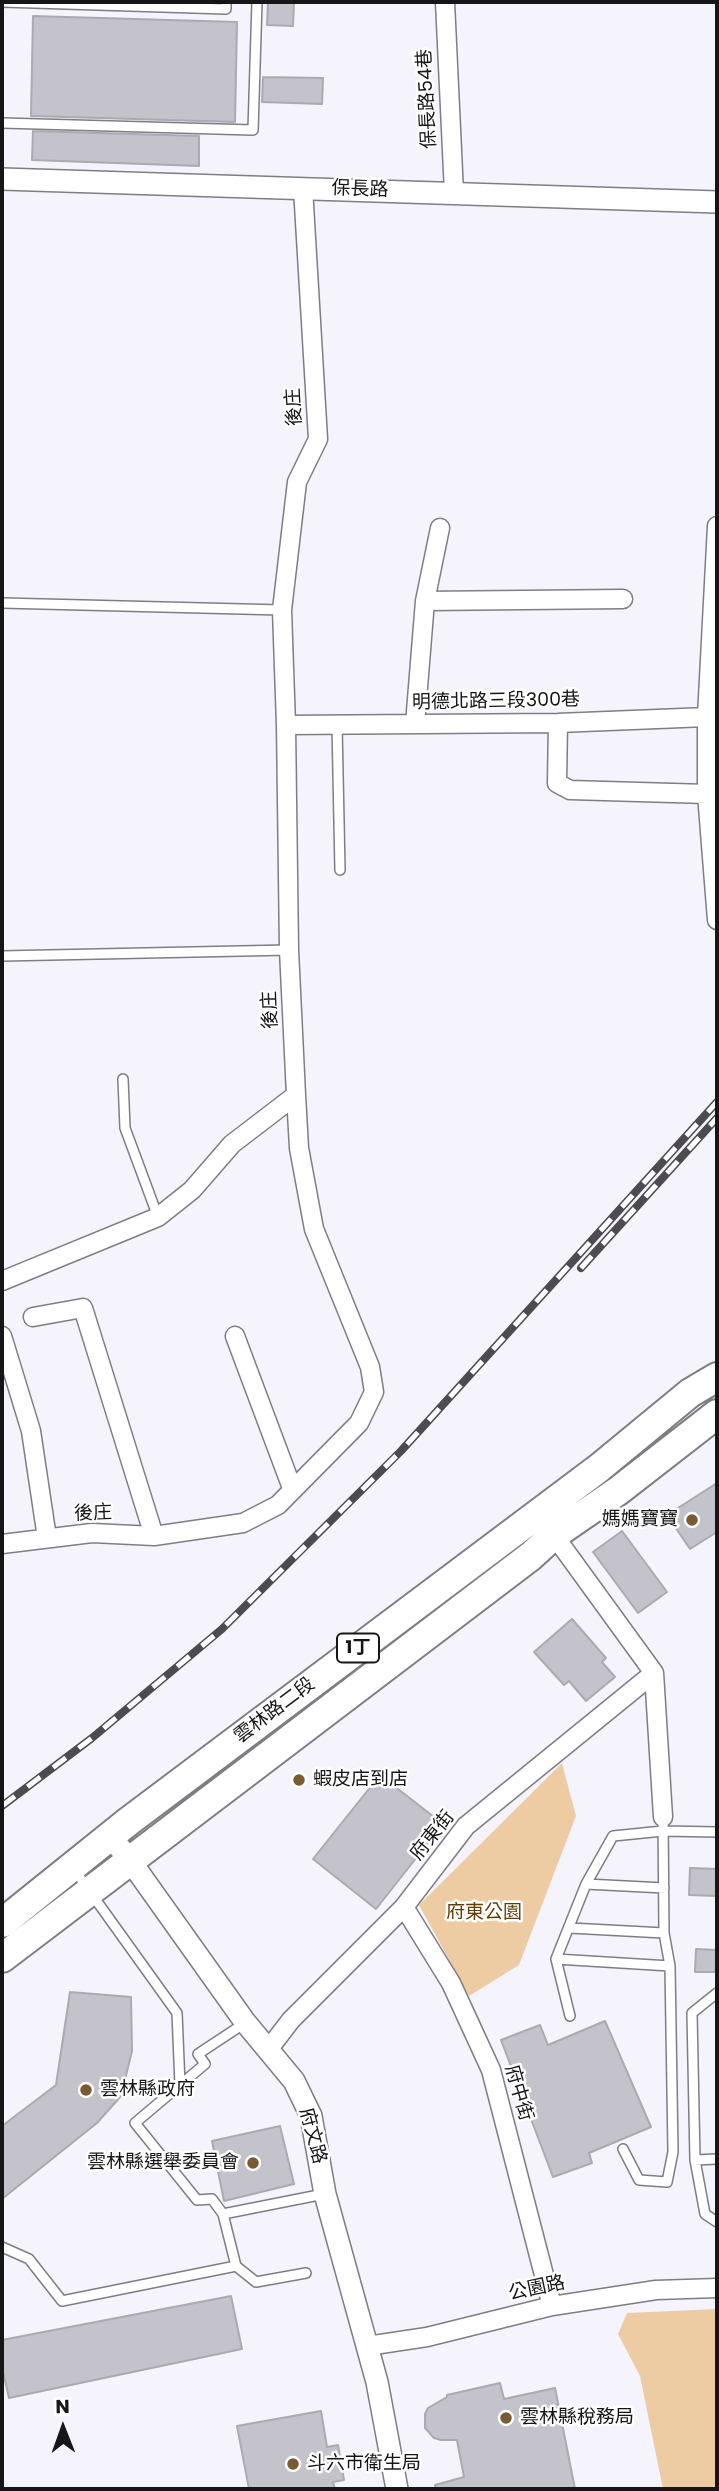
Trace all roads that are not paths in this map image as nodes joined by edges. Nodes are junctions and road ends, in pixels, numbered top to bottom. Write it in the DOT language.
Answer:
graph roads {
  1 [pos="2,2"];
  2 [pos="226,2"];
  3 [pos="257,2"];
  4 [pos="444,2"];
  5 [pos="2,123"];
  6 [pos="2,179"];
  7 [pos="303,188"];
  8 [pos="454,193"];
  9 [pos="717,202"];
  10 [pos="717,526"];
  11 [pos="440,528"];
  12 [pos="622,599"];
  13 [pos="425,601"];
  14 [pos="2,603"];
  15 [pos="282,610"];
  16 [pos="707,717"];
  17 [pos="558,723"];
  18 [pos="415,724"];
  19 [pos="286,725"];
  20 [pos="337,725"];
  21 [pos="707,794"];
  22 [pos="340,870"];
  23 [pos="717,920"];
  24 [pos="289,950"];
  25 [pos="2,956"];
  26 [pos="123,1079"];
  27 [pos="296,1095"];
  28 [pos="158,1217"];
  29 [pos="2,1281"];
  30 [pos="33,1317"];
  31 [pos="2,1336"];
  32 [pos="235,1336"];
  33 [pos="717,1377"];
  34 [pos="717,1414"];
  35 [pos="292,1488"];
  36 [pos="546,1524"];
  37 [pos="154,1536"];
  38 [pos="47,1538"];
  39 [pos="2,1544"];
  40 [pos="654,1673"];
  41 [pos="663,1824"];
  42 [pos="717,1832"];
  43 [pos="110,1836"];
  44 [pos="129,1859"];
  45 [pos="72,1866"];
  46 [pos="586,1884"];
  47 [pos="664,1888"];
  48 [pos="89,1890"];
  49 [pos="404,1908"];
  50 [pos="2,1923"];
  51 [pos="570,1928"];
  52 [pos="664,1933"];
  53 [pos="2,1958"];
  54 [pos="556,1959"];
  55 [pos="670,1966"];
  56 [pos="717,1993"];
  57 [pos="570,2016"];
  58 [pos="245,2022"];
  59 [pos="268,2050"];
  60 [pos="180,2085"];
  61 [pos="624,2149"];
  62 [pos="717,2159"];
  63 [pos="695,2160"];
  64 [pos="326,2194"];
  65 [pos="223,2214"];
  66 [pos="717,2222"];
  67 [pos="2,2247"];
  68 [pos="236,2266"];
  69 [pos="306,2273"];
  70 [pos="717,2288"];
  71 [pos="552,2306"];
  72 [pos="367,2346"];
  73 [pos="397,2489"];
  1 -- 2 [label="lane"];
  3 -- 5 [label="lane"];
  4 -- 8 [label="street, 保長路54巷"];
  6 -- 7 [label="street, 保長路"];
  7 -- 8 [label="street, 保長路"];
  7 -- 15 [label="street, 後庄"];
  8 -- 9 [label="street, 保長路"];
  10 -- 16 [label="street"];
  11 -- 13 [label="street"];
  12 -- 13 [label="street"];
  13 -- 18 [label="street"];
  14 -- 15 [label="lane"];
  15 -- 19 [label="street, 後庄"];
  16 -- 17 [label="street, 明德北路三段300巷"];
  16 -- 21 [label="street"];
  17 -- 18 [label="street, 明德北路三段300巷"];
  17 -- 21 [label="street"];
  18 -- 20 [label="street, 明德北路三段300巷"];
  19 -- 20 [label="street, 明德北路三段300巷"];
  19 -- 24 [label="street, 後庄"];
  20 -- 22 [label="lane"];
  21 -- 23 [label="street"];
  24 -- 25 [label="lane"];
  24 -- 27 [label="street, 後庄"];
  26 -- 28 [label="lane"];
  27 -- 28 [label="street"];
  27 -- 35 [label="street, 後庄"];
  28 -- 29 [label="street"];
  30 -- 37 [label="street"];
  31 -- 38 [label="street"];
  32 -- 35 [label="street"];
  33 -- 36 [label="main road, 雲林路二段 / 1丁"];
  34 -- 36 [label="main road, 雲林路二段 / 1丁"];
  35 -- 37 [label="street, 後庄"];
  36 -- 40 [label="street"];
  36 -- 43 [label="main road, 雲林路二段 / 1丁"];
  36 -- 44 [label="main road, 雲林路二段 / 1丁"];
  37 -- 38 [label="street, 後庄"];
  38 -- 39 [label="street, 後庄"];
  40 -- 41 [label="street"];
  40 -- 49 [label="street, 府東街"];
  41 -- 42 [label="lane"];
  41 -- 46 [label="lane"];
  41 -- 47 [label="lane"];
  43 -- 44 [label="street, 府文路"];
  43 -- 45 [label="main road, 雲林路二段 / 1丁"];
  44 -- 48 [label="main road, 雲林路二段 / 1丁"];
  44 -- 58 [label="street, 府文路"];
  45 -- 48 [label="lane"];
  45 -- 50 [label="main road, 雲林路二段 / 1丁"];
  46 -- 47 [label="lane"];
  46 -- 51 [label="lane"];
  47 -- 52 [label="lane"];
  48 -- 53 [label="main road, 雲林路二段 / 1丁"];
  48 -- 60 [label="lane"];
  49 -- 59 [label="street, 府東街"];
  49 -- 71 [label="street, 府中街"];
  51 -- 52 [label="lane"];
  51 -- 54 [label="lane"];
  52 -- 55 [label="lane"];
  54 -- 55 [label="lane"];
  54 -- 57 [label="lane"];
  55 -- 61 [label="lane"];
  56 -- 63 [label="lane"];
  58 -- 59 [label="street, 府文路"];
  58 -- 60 [label="lane"];
  59 -- 64 [label="street, 府文路"];
  60 -- 65 [label="lane"];
  62 -- 63 [label="lane"];
  63 -- 66 [label="lane"];
  64 -- 65 [label="lane"];
  64 -- 72 [label="street, 府文路"];
  65 -- 68 [label="lane"];
  67 -- 68 [label="lane"];
  68 -- 69 [label="lane"];
  70 -- 71 [label="street, 公園路"];
  71 -- 72 [label="street, 公園路"];
  72 -- 73 [label="street, 府文路"];
}
